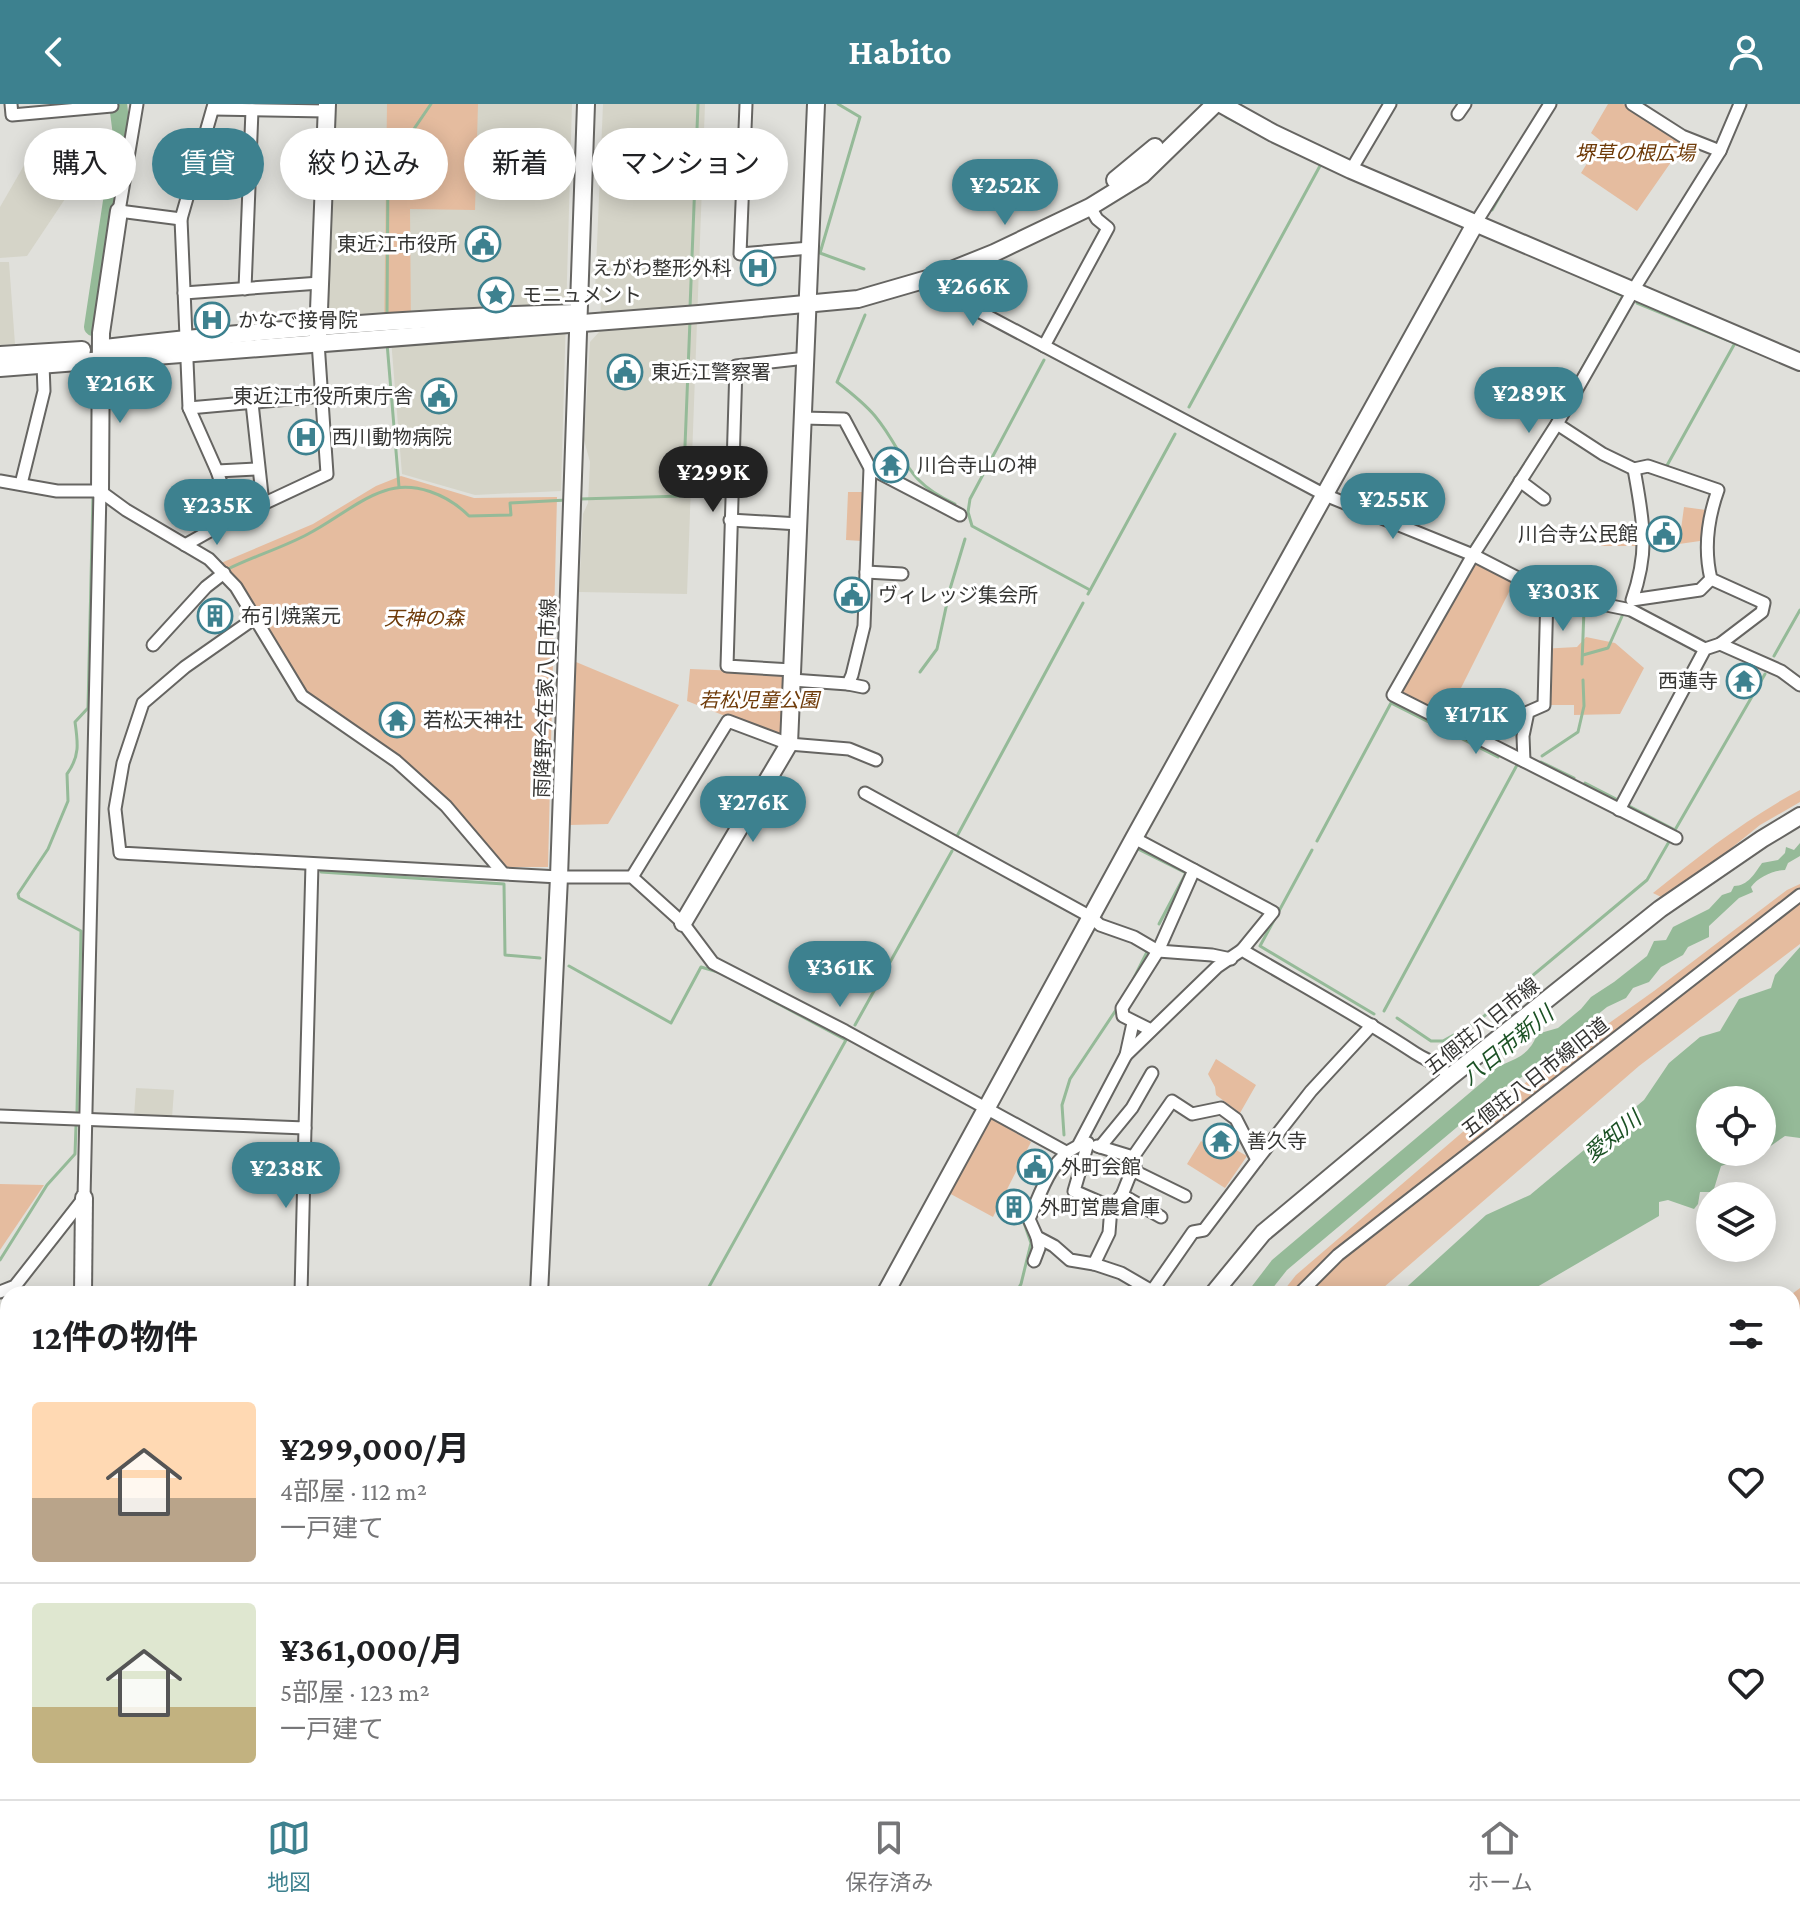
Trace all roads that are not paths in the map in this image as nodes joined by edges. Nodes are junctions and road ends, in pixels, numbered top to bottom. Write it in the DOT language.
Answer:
graph roads {
  1 [pos="11,104"];
  2 [pos="137,104"];
  3 [pos="586,104"];
  4 [pos="746,104"];
  5 [pos="816,104"];
  6 [pos="1200,104"];
  7 [pos="1218,104"];
  8 [pos="1390,104"];
  9 [pos="1550,104"];
  10 [pos="1632,104"];
  11 [pos="1740,104"];
  12 [pos="112,106"];
  13 [pos="214,106"];
  14 [pos="327,107"];
  15 [pos="252,110"];
  16 [pos="1720,151"];
  17 [pos="1351,170"];
  18 [pos="1090,207"];
  19 [pos="119,211"];
  20 [pos="181,219"];
  21 [pos="1475,224"];
  22 [pos="810,248"];
  23 [pos="934,277"];
  24 [pos="320,283"];
  25 [pos="245,289"];
  26 [pos="1634,291"];
  27 [pos="184,293"];
  28 [pos="807,300"];
  29 [pos="580,318"];
  30 [pos="318,336"];
  31 [pos="186,346"];
  32 [pos="1044,346"];
  33 [pos="100,354"];
  34 [pos="0,355"];
  35 [pos="806,358"];
  36 [pos="1800,362"];
  37 [pos="43,364"];
  38 [pos="0,368"];
  39 [pos="322,396"];
  40 [pos="252,403"];
  41 [pos="189,408"];
  42 [pos="802,418"];
  43 [pos="1557,424"];
  44 [pos="870,468"];
  45 [pos="258,469"];
  46 [pos="1634,469"];
  47 [pos="217,471"];
  48 [pos="0,481"];
  49 [pos="1520,481"];
  50 [pos="21,484"];
  51 [pos="100,491"];
  52 [pos="1325,495"];
  53 [pos="1544,499"];
  54 [pos="263,504"];
  55 [pos="960,515"];
  56 [pos="233,518"];
  57 [pos="730,520"];
  58 [pos="799,524"];
  59 [pos="185,545"];
  60 [pos="1473,555"];
  61 [pos="866,572"];
  62 [pos="224,573"];
  63 [pos="902,574"];
  64 [pos="1711,579"];
  65 [pos="1547,593"];
  66 [pos="1631,605"];
  67 [pos="255,618"];
  68 [pos="1720,644"];
  69 [pos="153,645"];
  70 [pos="1705,649"];
  71 [pos="792,675"];
  72 [pos="848,684"];
  73 [pos="1800,685"];
  74 [pos="863,687"];
  75 [pos="789,744"];
  76 [pos="876,760"];
  77 [pos="1524,761"];
  78 [pos="865,793"];
  79 [pos="1619,810"];
  80 [pos="1800,816"];
  81 [pos="1134,838"];
  82 [pos="1676,838"];
  83 [pos="312,864"];
  84 [pos="1194,870"];
  85 [pos="503,873"];
  86 [pos="559,877"];
  87 [pos="632,877"];
  88 [pos="1800,895"];
  89 [pos="1091,917"];
  90 [pos="683,923"];
  91 [pos="1242,950"];
  92 [pos="1158,951"];
  93 [pos="1231,959"];
  94 [pos="1133,1023"];
  95 [pos="1372,1025"];
  96 [pos="1151,1030"];
  97 [pos="1126,1055"];
  98 [pos="1152,1073"];
  99 [pos="1450,1077"];
  100 [pos="987,1108"];
  101 [pos="0,1116"];
  102 [pos="85,1119"];
  103 [pos="305,1128"];
  104 [pos="1089,1145"];
  105 [pos="1066,1152"];
  106 [pos="1133,1157"];
  107 [pos="1257,1160"];
  108 [pos="1132,1170"];
  109 [pos="1122,1195"];
  110 [pos="1185,1196"];
  111 [pos="84,1198"];
  112 [pos="1111,1207"];
  113 [pos="1161,1217"];
  114 [pos="1037,1237"];
  115 [pos="1034,1261"];
  116 [pos="1094,1264"];
  117 [pos="15,1286"];
  118 [pos="83,1286"];
  119 [pos="301,1286"];
  120 [pos="539,1286"];
  121 [pos="889,1286"];
  122 [pos="1143,1286"];
  123 [pos="1155,1286"];
  124 [pos="1219,1286"];
  125 [pos="1307,1286"];
  1 -- 12 [label="street"];
  2 -- 19 [label="street"];
  3 -- 29 [label="street, 雨降野今在家八日市線"];
  4 -- 22 [label="street"];
  5 -- 22 [label="street"];
  6 -- 28 [label="street"];
  7 -- 17 [label="street"];
  7 -- 18 [label="street"];
  8 -- 17 [label="street"];
  9 -- 21 [label="street"];
  10 -- 16 [label="street"];
  11 -- 16 [label="street"];
  13 -- 15 [label="street"];
  13 -- 20 [label="street"];
  14 -- 15 [label="street"];
  14 -- 24 [label="street"];
  15 -- 25 [label="street"];
  16 -- 26 [label="street"];
  17 -- 21 [label="street"];
  18 -- 23 [label="street"];
  18 -- 32 [label="street"];
  19 -- 20 [label="street"];
  19 -- 33 [label="street"];
  20 -- 27 [label="street"];
  21 -- 26 [label="street"];
  21 -- 52 [label="street"];
  22 -- 28 [label="street"];
  23 -- 28 [label="street"];
  23 -- 32 [label="street"];
  24 -- 25 [label="street"];
  24 -- 30 [label="street"];
  25 -- 27 [label="street"];
  26 -- 36 [label="street"];
  26 -- 43 [label="street"];
  27 -- 31 [label="street"];
  28 -- 29 [label="street"];
  28 -- 35 [label="street"];
  29 -- 30 [label="street"];
  29 -- 86 [label="street, 雨降野今在家八日市線"];
  30 -- 31 [label="street"];
  30 -- 39 [label="street"];
  31 -- 33 [label="street"];
  31 -- 41 [label="street"];
  32 -- 52 [label="street"];
  33 -- 34 [label="street"];
  33 -- 37 [label="street"];
  33 -- 51 [label="street"];
  35 -- 42 [label="street"];
  35 -- 57 [label="street"];
  37 -- 38 [label="street"];
  37 -- 50 [label="street"];
  39 -- 40 [label="street"];
  39 -- 54 [label="street"];
  40 -- 41 [label="street"];
  40 -- 45 [label="street"];
  41 -- 47 [label="street"];
  42 -- 44 [label="street"];
  42 -- 58 [label="street"];
  43 -- 46 [label="street"];
  43 -- 49 [label="street"];
  44 -- 55 [label="street"];
  44 -- 61 [label="street"];
  45 -- 47 [label="street"];
  45 -- 54 [label="street"];
  46 -- 64 [label="street"];
  46 -- 66 [label="street"];
  47 -- 56 [label="street"];
  48 -- 50 [label="street"];
  49 -- 53 [label="street"];
  49 -- 60 [label="street"];
  50 -- 51 [label="street"];
  51 -- 59 [label="street"];
  51 -- 102 [label="street"];
  52 -- 60 [label="street"];
  52 -- 81 [label="street"];
  54 -- 56 [label="street"];
  56 -- 59 [label="street"];
  57 -- 58 [label="street"];
  57 -- 71 [label="street"];
  58 -- 71 [label="street"];
  59 -- 62 [label="street"];
  60 -- 65 [label="street"];
  60 -- 77 [label="street"];
  61 -- 63 [label="street"];
  61 -- 72 [label="street"];
  62 -- 67 [label="street"];
  62 -- 69 [label="street"];
  64 -- 66 [label="street"];
  64 -- 68 [label="street"];
  65 -- 66 [label="street"];
  65 -- 77 [label="street"];
  66 -- 70 [label="street"];
  67 -- 83 [label="street"];
  67 -- 85 [label="street"];
  68 -- 70 [label="street"];
  68 -- 73 [label="street"];
  70 -- 79 [label="street"];
  71 -- 72 [label="street"];
  71 -- 75 [label="street"];
  72 -- 74 [label="street"];
  75 -- 76 [label="street"];
  75 -- 87 [label="street"];
  75 -- 90 [label="street"];
  77 -- 79 [label="street"];
  78 -- 89 [label="street"];
  79 -- 82 [label="street"];
  80 -- 99 [label="street, 五個荘八日市線"];
  81 -- 84 [label="street"];
  81 -- 89 [label="street"];
  83 -- 85 [label="street"];
  83 -- 103 [label="street"];
  84 -- 91 [label="street"];
  84 -- 92 [label="street"];
  85 -- 86 [label="street"];
  86 -- 87 [label="street"];
  86 -- 120 [label="street, 雨降野今在家八日市線"];
  87 -- 90 [label="street"];
  88 -- 125 [label="street, 五個荘八日市線旧道"];
  89 -- 92 [label="street"];
  89 -- 100 [label="street"];
  90 -- 100 [label="street"];
  91 -- 93 [label="street"];
  91 -- 95 [label="street"];
  92 -- 93 [label="street"];
  92 -- 94 [label="street"];
  93 -- 96 [label="street"];
  94 -- 96 [label="street"];
  94 -- 97 [label="street"];
  95 -- 99 [label="street"];
  95 -- 107 [label="street"];
  96 -- 97 [label="street"];
  97 -- 104 [label="street"];
  98 -- 104 [label="street"];
  99 -- 124 [label="street, 五個荘八日市線"];
  100 -- 105 [label="street"];
  100 -- 121 [label="street"];
  101 -- 102 [label="street"];
  102 -- 103 [label="street"];
  102 -- 111 [label="street"];
  103 -- 119 [label="street"];
  104 -- 105 [label="street"];
  104 -- 106 [label="street"];
  104 -- 112 [label="street"];
  105 -- 114 [label="street"];
  106 -- 107 [label="street"];
  106 -- 108 [label="street"];
  107 -- 123 [label="street"];
  108 -- 109 [label="street"];
  108 -- 110 [label="street"];
  109 -- 112 [label="street"];
  109 -- 113 [label="street"];
  111 -- 117 [label="street"];
  111 -- 118 [label="street"];
  112 -- 116 [label="street"];
  114 -- 115 [label="street"];
  114 -- 116 [label="street"];
  116 -- 122 [label="street"];
}
